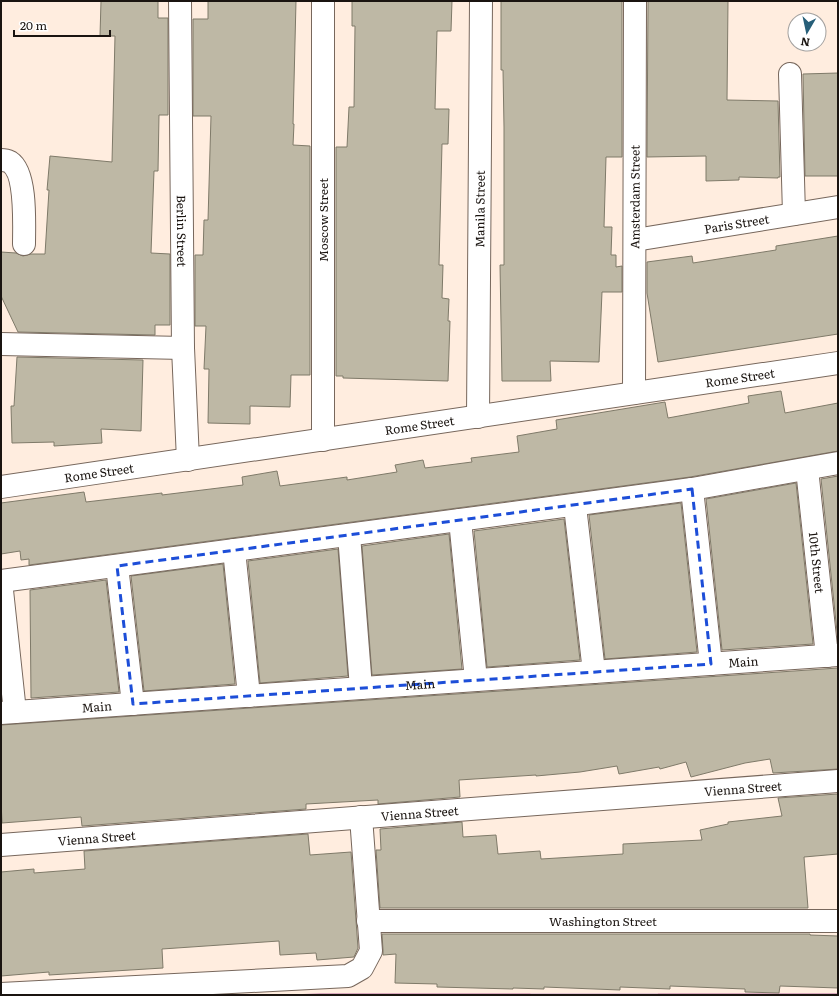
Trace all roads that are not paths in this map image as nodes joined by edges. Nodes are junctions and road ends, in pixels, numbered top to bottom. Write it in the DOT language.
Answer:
graph roads {
  1 [pos="180,1"];
  2 [pos="323,1"];
  3 [pos="481,1"];
  4 [pos="635,1"];
  5 [pos="790,74"];
  6 [pos="1,160"];
  7 [pos="838,207"];
  8 [pos="794,214"];
  9 [pos="635,240"];
  10 [pos="24,244"];
  11 [pos="1,344"];
  12 [pos="183,348"];
  13 [pos="838,363"];
  14 [pos="634,393"];
  15 [pos="478,417"];
  16 [pos="323,440"];
  17 [pos="188,460"];
  18 [pos="838,463"];
  19 [pos="807,468"];
  20 [pos="1,487"];
  21 [pos="692,489"];
  22 [pos="575,506"];
  23 [pos="460,520"];
  24 [pos="349,535"];
  25 [pos="234,550"];
  26 [pos="117,566"];
  27 [pos="1,581"];
  28 [pos="833,655"];
  29 [pos="710,664"];
  30 [pos="594,672"];
  31 [pos="476,680"];
  32 [pos="360,688"];
  33 [pos="249,696"];
  34 [pos="133,704"];
  35 [pos="8,712"];
  36 [pos="838,781"];
  37 [pos="361,817"];
  38 [pos="1,845"];
  39 [pos="368,921"];
  40 [pos="838,921"];
  41 [pos="1,994"];
  1 -- 12 [label="street, Berlin Street"];
  2 -- 16 [label="street, Moscow Street"];
  3 -- 15 [label="street, Manila Street"];
  4 -- 9 [label="street, Amsterdam Street"];
  5 -- 8 [label="street"];
  6 -- 10 [label="street"];
  7 -- 8 [label="street, Paris Street"];
  8 -- 9 [label="street, Paris Street"];
  9 -- 14 [label="street, Amsterdam Street"];
  11 -- 12 [label="street"];
  12 -- 17 [label="street, Berlin Street"];
  13 -- 14 [label="street, Rome Street"];
  14 -- 15 [label="street, Rome Street"];
  15 -- 16 [label="street, Rome Street"];
  16 -- 17 [label="street, Rome Street"];
  17 -- 20 [label="street, Rome Street"];
  18 -- 19 [label="street"];
  19 -- 21 [label="street"];
  19 -- 28 [label="street, 10th Street"];
  21 -- 22 [label="street"];
  21 -- 29 [label="street"];
  22 -- 23 [label="street"];
  22 -- 30 [label="street"];
  23 -- 24 [label="street"];
  23 -- 31 [label="street"];
  24 -- 25 [label="street"];
  24 -- 32 [label="street"];
  25 -- 26 [label="street"];
  25 -- 33 [label="street"];
  26 -- 27 [label="street"];
  26 -- 34 [label="street"];
  27 -- 35 [label="street"];
  28 -- 29 [label="street, Main"];
  29 -- 30 [label="street, Main"];
  30 -- 31 [label="street, Main"];
  31 -- 32 [label="street, Main"];
  32 -- 33 [label="street, Main"];
  33 -- 34 [label="street, Main"];
  34 -- 35 [label="street, Main"];
  36 -- 37 [label="street, Vienna Street"];
  37 -- 38 [label="street, Vienna Street"];
  37 -- 39 [label="street"];
  39 -- 40 [label="street, Washington Street"];
  39 -- 41 [label="street"];
}
